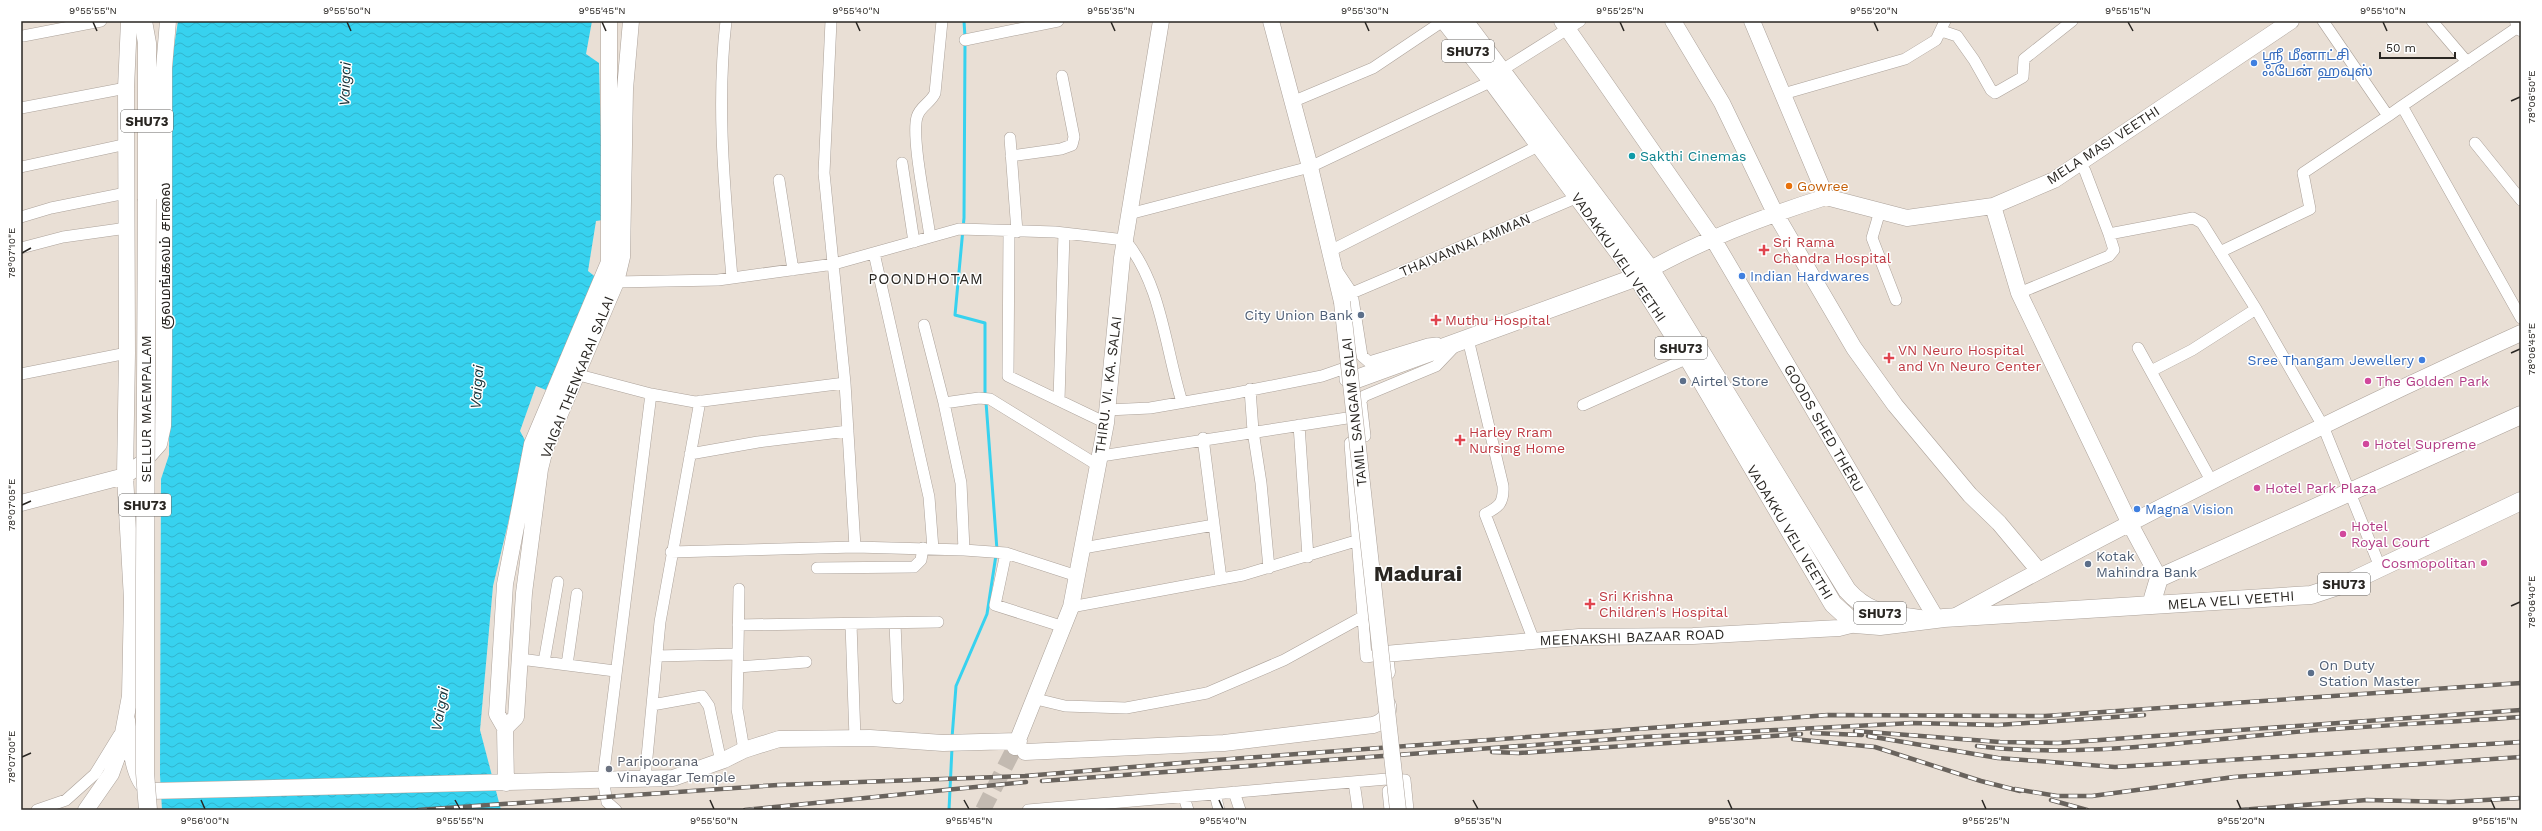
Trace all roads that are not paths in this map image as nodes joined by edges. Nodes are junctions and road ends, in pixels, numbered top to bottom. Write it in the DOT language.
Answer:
graph roads {
  1 [pos="101,21"];
  2 [pos="129,21"];
  3 [pos="143,21"];
  4 [pos="151,21"];
  5 [pos="168,21"];
  6 [pos="609,21"];
  7 [pos="630,21"];
  8 [pos="726,21"];
  9 [pos="830,21"];
  10 [pos="942,21"];
  11 [pos="1058,21"];
  12 [pos="1161,21"];
  13 [pos="1271,21"];
  14 [pos="1444,21"];
  15 [pos="1464,21"];
  16 [pos="1673,21"];
  17 [pos="1752,21"];
  18 [pos="2072,21"];
  19 [pos="2290,21"];
  20 [pos="2323,21"];
  21 [pos="2432,21"];
  22 [pos="1570,23"];
  23 [pos="2520,25"];
  24 [pos="1944,26"];
  25 [pos="22,34"];
  26 [pos="965,40"];
  27 [pos="147,42"];
  28 [pos="2467,62"];
  29 [pos="1062,76"];
  30 [pos="1497,76"];
  31 [pos="126,88"];
  32 [pos="1783,94"];
  33 [pos="1292,102"];
  34 [pos="2402,106"];
  35 [pos="21,108"];
  36 [pos="2388,116"];
  37 [pos="1010,138"];
  38 [pos="2475,142"];
  39 [pos="127,144"];
  40 [pos="1540,145"];
  41 [pos="1011,156"];
  42 [pos="2079,162"];
  43 [pos="902,163"];
  44 [pos="21,167"];
  45 [pos="1310,167"];
  46 [pos="779,180"];
  47 [pos="126,193"];
  48 [pos="1578,197"];
  49 [pos="1826,197"];
  50 [pos="2521,200"];
  51 [pos="1993,206"];
  52 [pos="1880,211"];
  53 [pos="1775,213"];
  54 [pos="1129,214"];
  55 [pos="21,217"];
  56 [pos="127,228"];
  57 [pos="1013,232"];
  58 [pos="1064,233"];
  59 [pos="2109,234"];
  60 [pos="930,237"];
  61 [pos="1712,238"];
  62 [pos="1125,240"];
  63 [pos="914,242"];
  64 [pos="21,248"];
  65 [pos="2220,252"];
  66 [pos="874,253"];
  67 [pos="1332,258"];
  68 [pos="834,264"];
  69 [pos="793,270"];
  70 [pos="1644,273"];
  71 [pos="732,278"];
  72 [pos="616,282"];
  73 [pos="2019,292"];
  74 [pos="1347,297"];
  75 [pos="1896,300"];
  76 [pos="2256,309"];
  77 [pos="2521,318"];
  78 [pos="924,325"];
  79 [pos="2521,333"];
  80 [pos="1463,341"];
  81 [pos="2138,348"];
  82 [pos="127,353"];
  83 [pos="1688,358"];
  84 [pos="2151,371"];
  85 [pos="21,374"];
  86 [pos="575,374"];
  87 [pos="1348,375"];
  88 [pos="846,383"];
  89 [pos="1250,389"];
  90 [pos="651,394"];
  91 [pos="1059,400"];
  92 [pos="700,401"];
  93 [pos="1182,402"];
  94 [pos="944,403"];
  95 [pos="1583,405"];
  96 [pos="2521,415"];
  97 [pos="1107,417"];
  98 [pos="1347,418"];
  99 [pos="1299,425"];
  100 [pos="2323,426"];
  101 [pos="848,431"];
  102 [pos="1252,431"];
  103 [pos="1203,438"];
  104 [pos="690,454"];
  105 [pos="1100,461"];
  106 [pos="125,476"];
  107 [pos="2212,482"];
  108 [pos="2350,494"];
  109 [pos="2521,501"];
  110 [pos="21,503"];
  111 [pos="2130,524"];
  112 [pos="1214,525"];
  113 [pos="1359,540"];
  114 [pos="855,547"];
  115 [pos="1083,548"];
  116 [pos="928,549"];
  117 [pos="964,550"];
  118 [pos="671,552"];
  119 [pos="1006,553"];
  120 [pos="1308,557"];
  121 [pos="2380,567"];
  122 [pos="817,568"];
  123 [pos="1269,568"];
  124 [pos="2039,571"];
  125 [pos="1077,576"];
  126 [pos="2159,578"];
  127 [pos="1221,579"];
  128 [pos="558,582"];
  129 [pos="738,589"];
  130 [pos="1847,590"];
  131 [pos="577,594"];
  132 [pos="2151,605"];
  133 [pos="1071,607"];
  134 [pos="1364,616"];
  135 [pos="1937,618"];
  136 [pos="938,622"];
  137 [pos="895,623"];
  138 [pos="738,624"];
  139 [pos="850,624"];
  140 [pos="1855,624"];
  141 [pos="1064,627"];
  142 [pos="1534,641"];
  143 [pos="738,654"];
  144 [pos="1385,654"];
  145 [pos="657,656"];
  146 [pos="520,659"];
  147 [pos="544,662"];
  148 [pos="806,662"];
  149 [pos="567,665"];
  150 [pos="738,667"];
  151 [pos="616,671"];
  152 [pos="898,698"];
  153 [pos="1036,699"];
  154 [pos="652,705"];
  155 [pos="126,720"];
  156 [pos="505,728"];
  157 [pos="855,738"];
  158 [pos="1019,746"];
  159 [pos="744,750"];
  160 [pos="721,762"];
  161 [pos="644,778"];
  162 [pos="603,779"];
  163 [pos="1387,779"];
  164 [pos="1354,782"];
  165 [pos="503,783"];
  166 [pos="1234,792"];
  167 [pos="1215,794"];
  168 [pos="1184,797"];
  169 [pos="1143,805"];
  170 [pos="1078,808"];
  171 [pos="37,810"];
  172 [pos="86,810"];
  173 [pos="148,810"];
  174 [pos="616,810"];
  175 [pos="1028,810"];
  176 [pos="1188,810"];
  177 [pos="1219,810"];
  178 [pos="1240,810"];
  179 [pos="1358,810"];
  180 [pos="1390,810"];
  181 [pos="1398,810"];
  182 [pos="1408,810"];
  1 -- 25 [label="street"];
  2 -- 31 [label="street"];
  3 -- 27 [label="main road, SHU73"];
  4 -- 27 [label="main road, SHU73"];
  5 -- 106 [label="street, குலமங்கலம் சாலை"];
  6 -- 156 [label="street, VAIGAI THENKARAI SALAI"];
  7 -- 72 [label="street, VAIGAI THENKARAI SALAI"];
  8 -- 71 [label="street"];
  9 -- 68 [label="street"];
  10 -- 60 [label="street"];
  11 -- 26 [label="street"];
  12 -- 54 [label="street, THIRU. VI. KA. SALAI"];
  13 -- 33 [label="street, TAMIL SANGAM SALAI"];
  14 -- 30 [label="main road, VADAKKU VELI VEETHI / SHU73"];
  14 -- 33 [label="street"];
  15 -- 30 [label="main road, VADAKKU VELI VEETHI / SHU73"];
  16 -- 53 [label="street"];
  17 -- 32 [label="street"];
  18 -- 24 [label="street"];
  19 -- 42 [label="street, MELA MASI VEETHI"];
  20 -- 36 [label="street"];
  21 -- 28 [label="street"];
  22 -- 30 [label="street"];
  22 -- 61 [label="street, GOODS SHED THERU"];
  23 -- 28 [label="street"];
  24 -- 32 [label="street"];
  27 -- 173 [label="main road, SELLUR MAEMPALAM / SHU73, bridge"];
  28 -- 34 [label="street"];
  29 -- 41 [label="street"];
  30 -- 40 [label="main road, VADAKKU VELI VEETHI / SHU73"];
  30 -- 45 [label="street"];
  30 -- 70 [label="main road, VADAKKU VELI VEETHI / SHU73"];
  31 -- 35 [label="street"];
  31 -- 39 [label="street"];
  32 -- 49 [label="street"];
  33 -- 45 [label="street, TAMIL SANGAM SALAI"];
  34 -- 36 [label="street"];
  34 -- 77 [label="street"];
  36 -- 65 [label="street"];
  37 -- 41 [label="street"];
  38 -- 50 [label="street"];
  39 -- 44 [label="street"];
  39 -- 47 [label="street"];
  40 -- 48 [label="main road, VADAKKU VELI VEETHI / SHU73"];
  40 -- 67 [label="street"];
  41 -- 57 [label="street"];
  42 -- 51 [label="street, MELA MASI VEETHI"];
  42 -- 59 [label="street"];
  43 -- 63 [label="street"];
  45 -- 54 [label="street"];
  45 -- 67 [label="street, TAMIL SANGAM SALAI"];
  46 -- 69 [label="street"];
  47 -- 55 [label="street"];
  47 -- 56 [label="street"];
  48 -- 70 [label="main road, VADAKKU VELI VEETHI / SHU73"];
  48 -- 74 [label="street, THAIVANNAI AMMAN"];
  49 -- 52 [label="street, MELA MASI VEETHI"];
  49 -- 53 [label="street"];
  51 -- 52 [label="street, MELA MASI VEETHI"];
  51 -- 73 [label="street"];
  52 -- 75 [label="street"];
  53 -- 61 [label="street"];
  53 -- 124 [label="street"];
  54 -- 62 [label="street, THIRU. VI. KA. SALAI"];
  56 -- 64 [label="street"];
  56 -- 82 [label="street"];
  57 -- 58 [label="street"];
  57 -- 60 [label="street"];
  57 -- 91 [label="street"];
  58 -- 62 [label="street"];
  58 -- 91 [label="street"];
  59 -- 65 [label="street"];
  59 -- 73 [label="street"];
  60 -- 63 [label="street"];
  61 -- 70 [label="street"];
  61 -- 135 [label="street, GOODS SHED THERU"];
  62 -- 93 [label="street"];
  62 -- 97 [label="street, THIRU. VI. KA. SALAI"];
  63 -- 66 [label="street"];
  65 -- 76 [label="street"];
  66 -- 68 [label="street"];
  66 -- 116 [label="street"];
  67 -- 74 [label="street, TAMIL SANGAM SALAI"];
  68 -- 69 [label="street"];
  68 -- 88 [label="street"];
  69 -- 71 [label="street"];
  70 -- 80 [label="main road"];
  70 -- 83 [label="main road, VADAKKU VELI VEETHI / SHU73"];
  70 -- 130 [label="main road, VADAKKU VELI VEETHI / SHU73"];
  71 -- 72 [label="street"];
  72 -- 86 [label="street, VAIGAI THENKARAI SALAI"];
  73 -- 111 [label="street"];
  74 -- 80 [label="street"];
  74 -- 87 [label="street, TAMIL SANGAM SALAI, bridge"];
  76 -- 84 [label="street"];
  76 -- 100 [label="street"];
  78 -- 94 [label="street"];
  79 -- 100 [label="street"];
  80 -- 87 [label="main road"];
  80 -- 142 [label="street"];
  80 -- 144 [label="street"];
  81 -- 84 [label="street"];
  82 -- 85 [label="street"];
  82 -- 106 [label="street"];
  83 -- 95 [label="street"];
  83 -- 140 [label="main road, VADAKKU VELI VEETHI / SHU73"];
  84 -- 107 [label="street"];
  86 -- 90 [label="street"];
  86 -- 146 [label="street, VAIGAI THENKARAI SALAI"];
  87 -- 89 [label="street"];
  87 -- 98 [label="street"];
  87 -- 181 [label="street, TAMIL SANGAM SALAI, bridge"];
  88 -- 92 [label="street"];
  88 -- 101 [label="street"];
  89 -- 93 [label="street"];
  89 -- 102 [label="street"];
  90 -- 92 [label="street"];
  90 -- 151 [label="street"];
  91 -- 97 [label="street"];
  92 -- 104 [label="street"];
  93 -- 97 [label="street"];
  94 -- 105 [label="street"];
  94 -- 117 [label="street"];
  96 -- 108 [label="main road"];
  97 -- 105 [label="street, THIRU. VI. KA. SALAI"];
  98 -- 99 [label="street"];
  98 -- 113 [label="street"];
  99 -- 102 [label="street"];
  99 -- 120 [label="street"];
  100 -- 107 [label="street"];
  100 -- 108 [label="street"];
  101 -- 104 [label="street"];
  101 -- 114 [label="street"];
  102 -- 103 [label="street"];
  102 -- 123 [label="street"];
  103 -- 105 [label="street"];
  103 -- 112 [label="street"];
  104 -- 118 [label="street"];
  105 -- 115 [label="street, THIRU. VI. KA. SALAI"];
  106 -- 110 [label="street, குலமங்கலம் சாலை"];
  106 -- 155 [label="street"];
  107 -- 111 [label="street"];
  108 -- 121 [label="street"];
  108 -- 126 [label="main road"];
  109 -- 121 [label="main road, MELA VELI VEETHI / SHU73"];
  111 -- 124 [label="street"];
  111 -- 126 [label="street"];
  112 -- 115 [label="street"];
  112 -- 127 [label="street"];
  113 -- 120 [label="street"];
  113 -- 134 [label="street"];
  114 -- 116 [label="street"];
  114 -- 118 [label="street"];
  115 -- 125 [label="street, THIRU. VI. KA. SALAI"];
  116 -- 117 [label="street"];
  116 -- 122 [label="street"];
  117 -- 119 [label="street"];
  118 -- 145 [label="street"];
  119 -- 125 [label="street"];
  119 -- 141 [label="street"];
  120 -- 123 [label="street"];
  121 -- 132 [label="main road, MELA VELI VEETHI / SHU73"];
  123 -- 127 [label="street"];
  124 -- 135 [label="street"];
  125 -- 133 [label="street, THIRU. VI. KA. SALAI"];
  126 -- 132 [label="main road"];
  127 -- 133 [label="street"];
  128 -- 147 [label="street"];
  129 -- 138 [label="street"];
  130 -- 135 [label="main road, MELA VELI VEETHI / SHU73"];
  130 -- 140 [label="main road"];
  131 -- 149 [label="street"];
  132 -- 135 [label="main road, MELA VELI VEETHI / SHU73"];
  133 -- 141 [label="street, THIRU. VI. KA. SALAI"];
  134 -- 144 [label="street"];
  134 -- 153 [label="street"];
  135 -- 140 [label="main road, MELA VELI VEETHI / SHU73"];
  136 -- 137 [label="street"];
  137 -- 139 [label="street"];
  137 -- 152 [label="street"];
  138 -- 139 [label="street"];
  138 -- 143 [label="street"];
  139 -- 157 [label="street"];
  140 -- 142 [label="street, MEENAKSHI BAZAAR ROAD"];
  141 -- 153 [label="street, THIRU. VI. KA. SALAI"];
  142 -- 144 [label="street, MEENAKSHI BAZAAR ROAD"];
  143 -- 145 [label="street"];
  143 -- 150 [label="street"];
  144 -- 158 [label="street"];
  145 -- 154 [label="street"];
  146 -- 147 [label="street"];
  146 -- 156 [label="street, VAIGAI THENKARAI SALAI"];
  147 -- 149 [label="street"];
  148 -- 150 [label="street"];
  149 -- 151 [label="street"];
  150 -- 159 [label="street"];
  151 -- 162 [label="street"];
  153 -- 158 [label="street, THIRU. VI. KA. SALAI"];
  154 -- 160 [label="street"];
  154 -- 161 [label="street"];
  155 -- 165 [label="street"];
  155 -- 171 [label="street"];
  155 -- 172 [label="street"];
  156 -- 165 [label="street, VAIGAI THENKARAI SALAI"];
  157 -- 158 [label="street"];
  157 -- 159 [label="street"];
  159 -- 160 [label="street"];
  160 -- 161 [label="street"];
  161 -- 162 [label="street"];
  162 -- 165 [label="street"];
  162 -- 174 [label="street"];
  163 -- 164 [label="street"];
  163 -- 180 [label="street"];
  163 -- 182 [label="street"];
  164 -- 166 [label="street"];
  164 -- 179 [label="street"];
  166 -- 167 [label="street"];
  166 -- 178 [label="street"];
  167 -- 168 [label="street"];
  167 -- 177 [label="street"];
  168 -- 169 [label="street"];
  168 -- 176 [label="street"];
  169 -- 170 [label="street"];
  170 -- 175 [label="street"];
}
